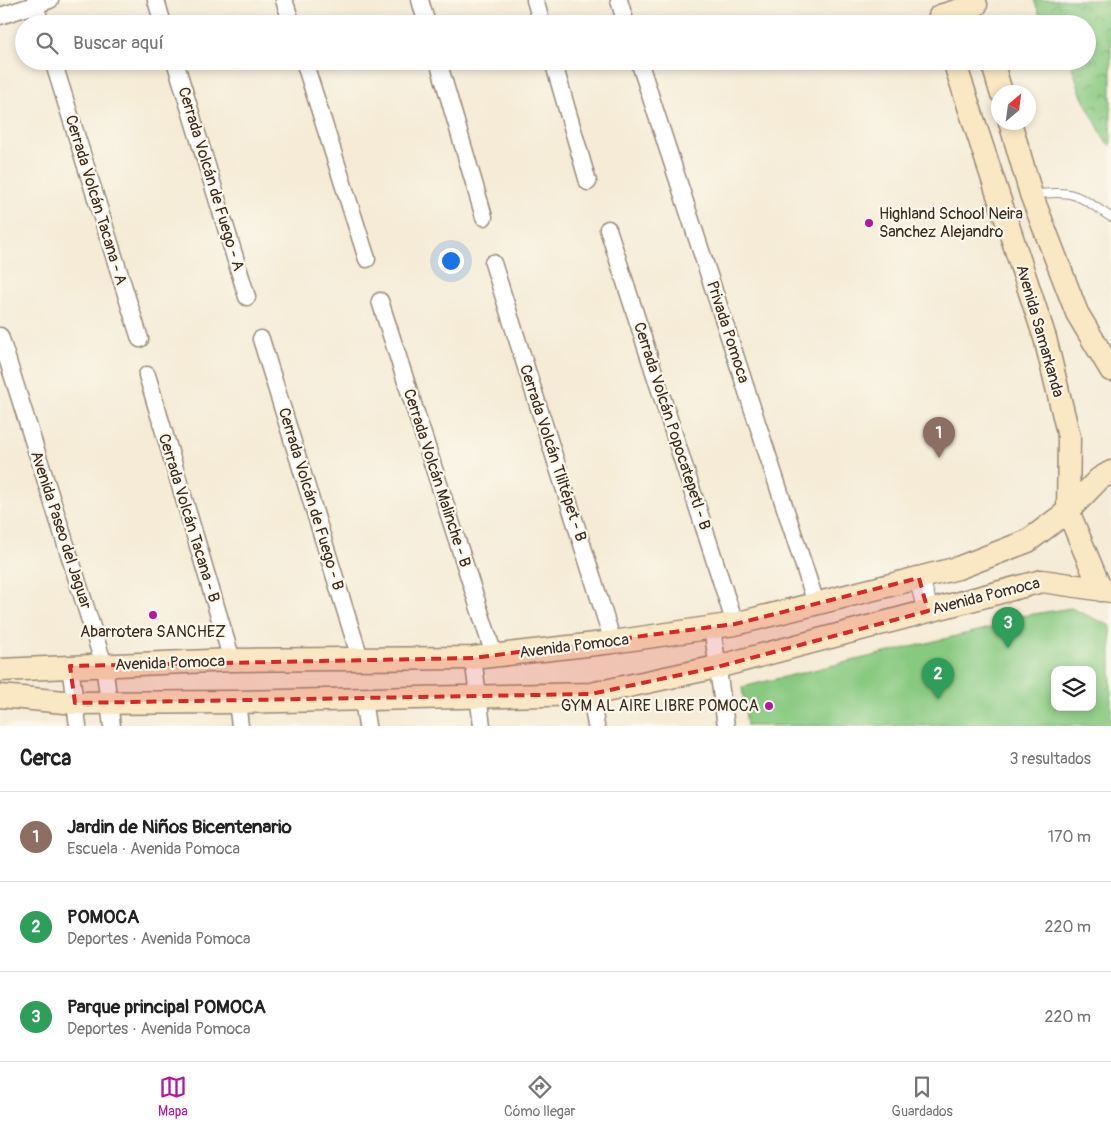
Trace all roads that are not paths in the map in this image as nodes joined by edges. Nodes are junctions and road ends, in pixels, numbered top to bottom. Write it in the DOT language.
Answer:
graph roads {
  1 [pos="156,0"];
  2 [pos="284,0"];
  3 [pos="420,0"];
  4 [pos="536,0"];
  5 [pos="619,0"];
  6 [pos="42,2"];
  7 [pos="977,10"];
  8 [pos="939,13"];
  9 [pos="41,15"];
  10 [pos="160,15"];
  11 [pos="289,15"];
  12 [pos="424,15"];
  13 [pos="540,15"];
  14 [pos="623,15"];
  15 [pos="0,16"];
  16 [pos="56,70"];
  17 [pos="178,70"];
  18 [pos="307,70"];
  19 [pos="441,70"];
  20 [pos="556,70"];
  21 [pos="642,70"];
  22 [pos="957,70"];
  23 [pos="995,70"];
  24 [pos="999,85"];
  25 [pos="1012,130"];
  26 [pos="588,182"];
  27 [pos="1031,194"];
  28 [pos="484,217"];
  29 [pos="1111,217"];
  30 [pos="608,229"];
  31 [pos="367,259"];
  32 [pos="493,263"];
  33 [pos="247,297"];
  34 [pos="380,301"];
  35 [pos="0,336"];
  36 [pos="140,339"];
  37 [pos="261,339"];
  38 [pos="1111,370"];
  39 [pos="147,375"];
  40 [pos="1111,472"];
  41 [pos="1068,511"];
  42 [pos="919,578"];
  43 [pos="1108,593"];
  44 [pos="816,603"];
  45 [pos="928,611"];
  46 [pos="735,624"];
  47 [pos="712,627"];
  48 [pos="613,642"];
  49 [pos="484,656"];
  50 [pos="360,658"];
  51 [pos="232,660"];
  52 [pos="104,665"];
  53 [pos="70,666"];
  54 [pos="717,666"];
  55 [pos="0,670"];
  56 [pos="591,694"];
  57 [pos="0,696"];
  58 [pos="478,696"];
  59 [pos="364,699"];
  60 [pos="109,702"];
  61 [pos="237,702"];
  62 [pos="75,703"];
  63 [pos="78,726"];
  64 [pos="112,726"];
  65 [pos="240,726"];
  66 [pos="367,726"];
  67 [pos="482,726"];
  68 [pos="596,726"];
  69 [pos="726,726"];
  1 -- 10 [label="street"];
  2 -- 11 [label="street"];
  3 -- 12 [label="street"];
  4 -- 13 [label="street"];
  5 -- 14 [label="street"];
  6 -- 9 [label="street"];
  6 -- 15 [label="street"];
  7 -- 8 [label="main road"];
  16 -- 36 [label="street, Cerrada Volcán Tacana - A"];
  17 -- 33 [label="street, Cerrada Volcán de Fuego - A"];
  18 -- 31 [label="street"];
  19 -- 28 [label="street"];
  20 -- 26 [label="street"];
  21 -- 44 [label="street, Privada Pomoca"];
  22 -- 41 [label="main road, Avenida Samarkanda"];
  23 -- 24 [label="main road"];
  25 -- 27 [label="main road"];
  27 -- 29 [label="lane"];
  27 -- 38 [label="main road"];
  30 -- 46 [label="street, Cerrada Volcán Popocatepetl - B"];
  32 -- 48 [label="street, Cerrada Volcán Tliltépet - B"];
  34 -- 49 [label="street, Cerrada Volcán Malinche - B"];
  35 -- 52 [label="street, Avenida Paseo del Jaguar"];
  37 -- 50 [label="street, Cerrada Volcán de Fuego - B"];
  39 -- 51 [label="street, Cerrada Volcán Tacana - B"];
  40 -- 41 [label="main road, Avenida Pomoca"];
  41 -- 42 [label="main road, Avenida Pomoca"];
  41 -- 43 [label="main road, Avenida Samarkanda"];
  42 -- 44 [label="main road, Avenida Pomoca"];
  42 -- 45 [label="street"];
  43 -- 45 [label="main road, Avenida Pomoca"];
  44 -- 46 [label="main road, Avenida Pomoca"];
  45 -- 54 [label="main road, Avenida Pomoca"];
  46 -- 47 [label="main road, Avenida Pomoca"];
  47 -- 48 [label="main road, Avenida Pomoca"];
  47 -- 54 [label="street"];
  48 -- 49 [label="main road, Avenida Pomoca"];
  49 -- 50 [label="main road, Avenida Pomoca"];
  49 -- 58 [label="street, Cerrada Volcán Malinche - B"];
  50 -- 51 [label="main road, Avenida Pomoca"];
  51 -- 52 [label="main road, Avenida Pomoca"];
  52 -- 53 [label="main road, Avenida Pomoca"];
  52 -- 60 [label="street, Avenida Paseo del Jaguar"];
  53 -- 55 [label="main road, Avenida Pomoca"];
  53 -- 62 [label="street"];
  54 -- 56 [label="main road, Avenida Pomoca"];
  54 -- 69 [label="street"];
  56 -- 58 [label="main road, Avenida Pomoca"];
  56 -- 68 [label="street"];
  57 -- 62 [label="main road, Avenida Pomoca"];
  58 -- 59 [label="main road, Avenida Pomoca"];
  58 -- 67 [label="street, Cerrada Volcán Malinche - B"];
  59 -- 61 [label="main road, Avenida Pomoca"];
  59 -- 66 [label="street"];
  60 -- 61 [label="main road, Avenida Pomoca"];
  60 -- 62 [label="main road, Avenida Pomoca"];
  60 -- 64 [label="street, Avenida Paseo del Jaguar"];
  61 -- 65 [label="street"];
  62 -- 63 [label="street"];
}
